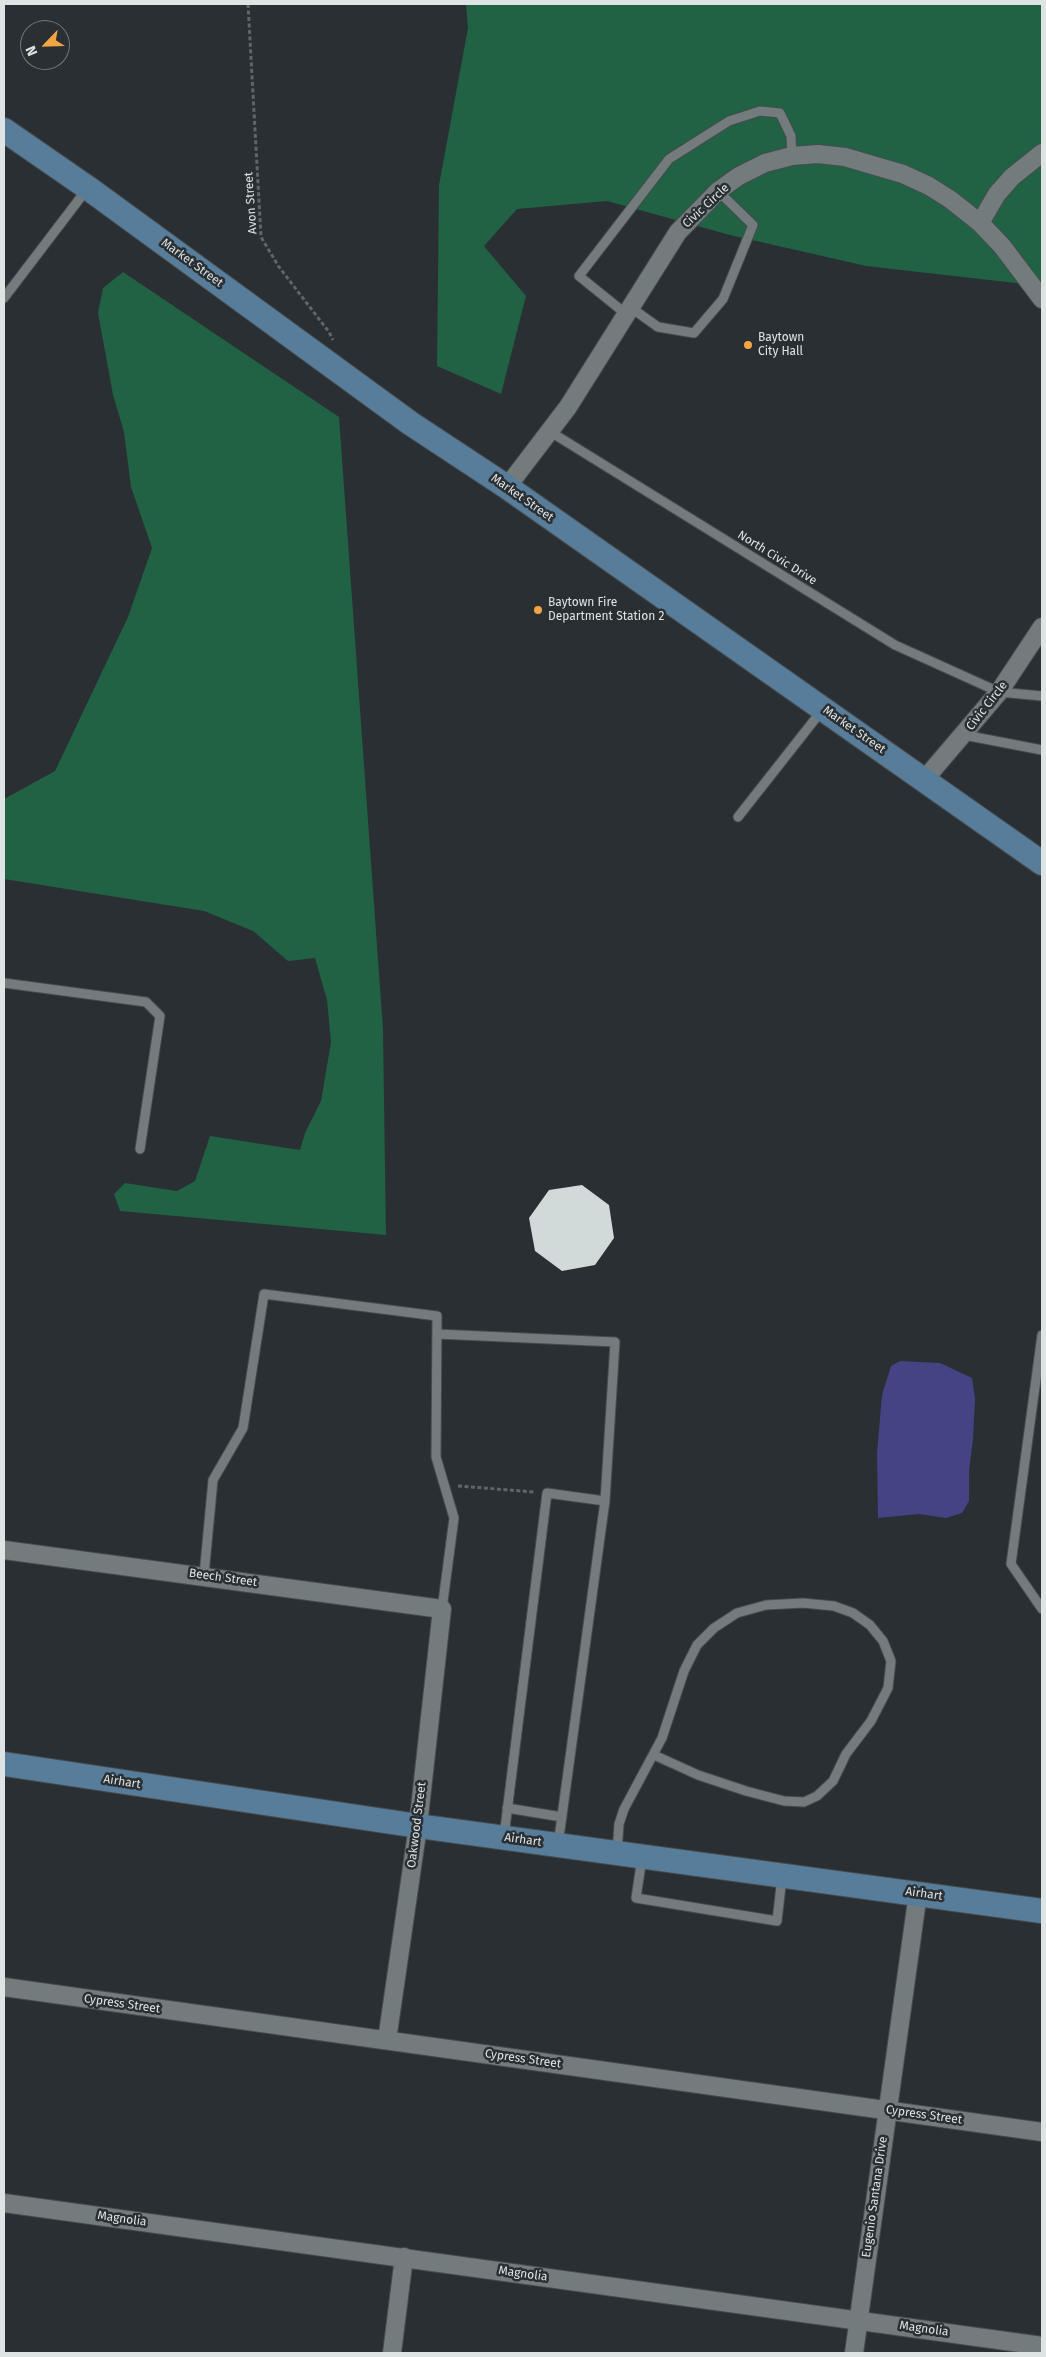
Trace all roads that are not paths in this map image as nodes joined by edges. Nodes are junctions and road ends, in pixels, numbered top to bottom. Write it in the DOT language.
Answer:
graph roads {
  1 [pos="4,130"];
  2 [pos="1042,153"];
  3 [pos="792,156"];
  4 [pos="88,188"];
  5 [pos="718,191"];
  6 [pos="980,223"];
  7 [pos="4,298"];
  8 [pos="1042,299"];
  9 [pos="628,311"];
  10 [pos="549,431"];
  11 [pos="506,487"];
  12 [pos="1042,627"];
  13 [pos="1000,692"];
  14 [pos="1042,696"];
  15 [pos="823,709"];
  16 [pos="964,735"];
  17 [pos="1042,750"];
  18 [pos="924,780"];
  19 [pos="738,817"];
  20 [pos="1042,863"];
  21 [pos="4,983"];
  22 [pos="140,1149"];
  23 [pos="437,1334"];
  24 [pos="1042,1334"];
  25 [pos="605,1501"];
  26 [pos="4,1550"];
  27 [pos="204,1575"];
  28 [pos="442,1609"];
  29 [pos="1042,1609"];
  30 [pos="654,1755"];
  31 [pos="4,1764"];
  32 [pos="507,1808"];
  33 [pos="562,1817"];
  34 [pos="418,1826"];
  35 [pos="503,1838"];
  36 [pos="558,1845"];
  37 [pos="617,1853"];
  38 [pos="643,1856"];
  39 [pos="782,1875"];
  40 [pos="918,1893"];
  41 [pos="1042,1911"];
  42 [pos="4,1987"];
  43 [pos="387,2040"];
  44 [pos="887,2110"];
  45 [pos="1042,2132"];
  46 [pos="4,2203"];
  47 [pos="404,2257"];
  48 [pos="858,2320"];
  49 [pos="1042,2346"];
  50 [pos="392,2353"];
  51 [pos="854,2353"];
  1 -- 4 [label="main road, Market Street"];
  2 -- 6 [label="street"];
  3 -- 5 [label="street, Civic Circle"];
  3 -- 6 [label="street, Civic Circle"];
  3 -- 9 [label="lane"];
  4 -- 7 [label="lane"];
  4 -- 11 [label="main road, Market Street"];
  5 -- 9 [label="street, Civic Circle"];
  5 -- 9 [label="lane"];
  6 -- 8 [label="street, Civic Circle"];
  9 -- 10 [label="street, Civic Circle"];
  10 -- 11 [label="street, Civic Circle"];
  10 -- 13 [label="lane, North Civic Drive"];
  11 -- 15 [label="main road, Market Street"];
  12 -- 13 [label="street, Civic Circle"];
  13 -- 14 [label="lane, North Civic Drive"];
  13 -- 16 [label="street, Civic Circle"];
  15 -- 18 [label="main road, Market Street"];
  15 -- 19 [label="lane"];
  16 -- 17 [label="lane"];
  16 -- 18 [label="street, Civic Circle"];
  18 -- 20 [label="main road, Market Street"];
  21 -- 22 [label="lane"];
  23 -- 25 [label="lane"];
  23 -- 27 [label="lane"];
  23 -- 28 [label="lane"];
  24 -- 29 [label="lane"];
  25 -- 32 [label="lane"];
  25 -- 33 [label="lane"];
  26 -- 27 [label="street, Beech Street"];
  27 -- 28 [label="street, Beech Street"];
  28 -- 34 [label="street, Oakwood Street"];
  30 -- 30 [label="lane"];
  30 -- 37 [label="lane"];
  31 -- 34 [label="main road, Airhart"];
  32 -- 33 [label="lane"];
  32 -- 35 [label="lane"];
  33 -- 36 [label="lane"];
  34 -- 35 [label="main road, Airhart"];
  34 -- 43 [label="street, Oakwood Street"];
  35 -- 36 [label="main road, Airhart"];
  36 -- 37 [label="main road, Airhart"];
  37 -- 38 [label="main road, Airhart"];
  38 -- 39 [label="main road, Airhart"];
  38 -- 39 [label="lane"];
  39 -- 40 [label="main road, Airhart"];
  40 -- 41 [label="main road, Airhart"];
  40 -- 44 [label="street, Eugenio Santana Drive"];
  42 -- 43 [label="street, Cypress Street"];
  43 -- 44 [label="street, Cypress Street"];
  44 -- 45 [label="street, Cypress Street"];
  44 -- 48 [label="street, Eugenio Santana Drive"];
  46 -- 47 [label="street, Magnolia"];
  47 -- 48 [label="street, Magnolia"];
  47 -- 50 [label="street"];
  48 -- 49 [label="street, Magnolia"];
  48 -- 51 [label="street, Eugenio Santana Drive"];
}
